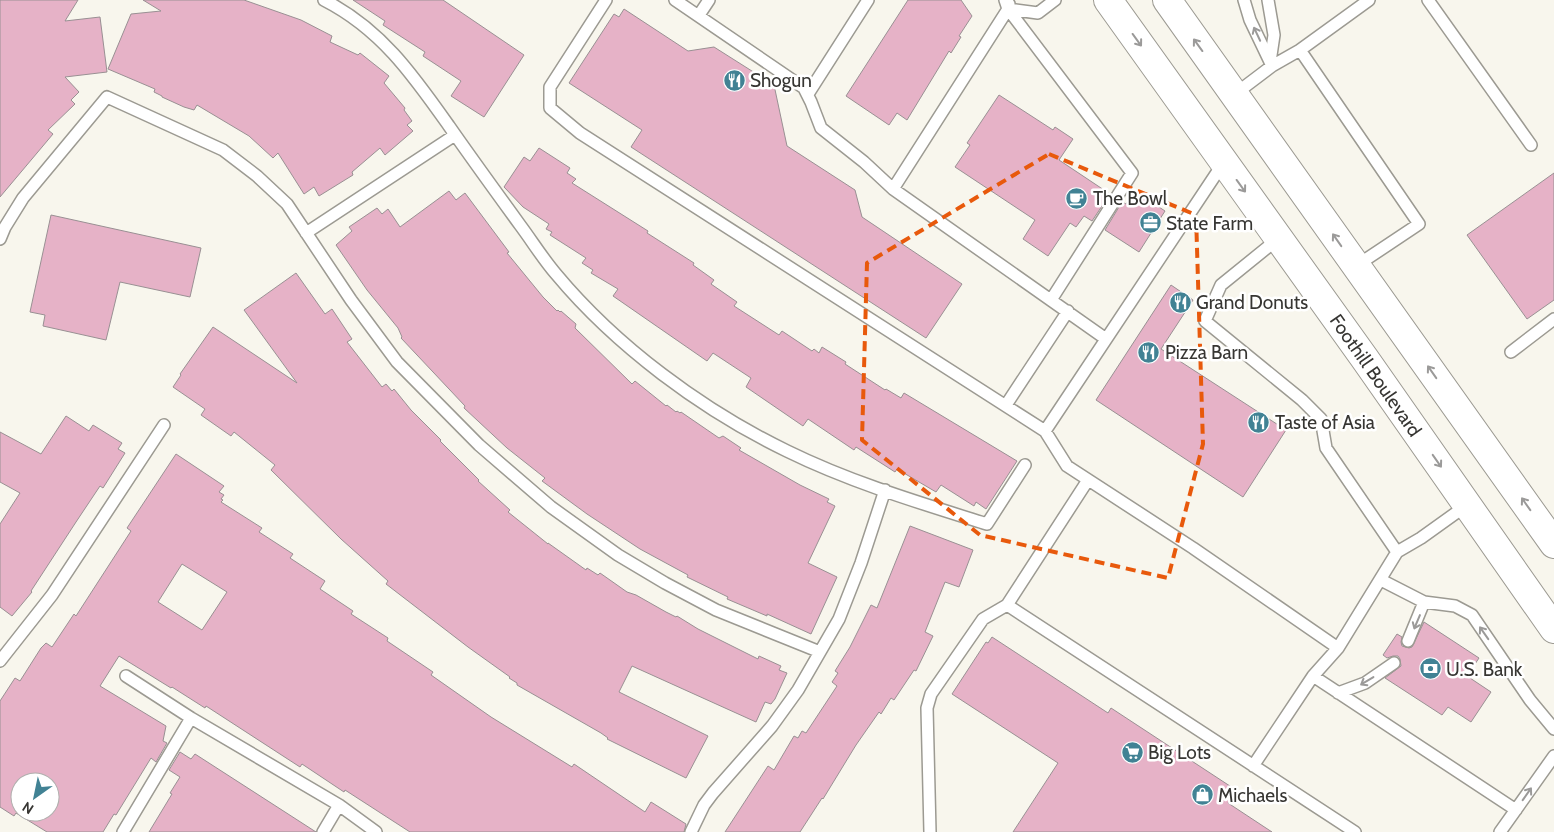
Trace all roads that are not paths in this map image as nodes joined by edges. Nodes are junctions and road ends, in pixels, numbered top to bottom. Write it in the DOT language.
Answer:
graph roads {
  1 [pos="324,0"];
  2 [pos="606,0"];
  3 [pos="675,0"];
  4 [pos="709,0"];
  5 [pos="868,0"];
  6 [pos="1055,0"];
  7 [pos="1108,0"];
  8 [pos="1166,0"];
  9 [pos="1244,0"];
  10 [pos="1268,0"];
  11 [pos="1369,0"];
  12 [pos="1428,0"];
  13 [pos="1008,3"];
  14 [pos="699,15"];
  15 [pos="1300,50"];
  16 [pos="1271,64"];
  17 [pos="808,94"];
  18 [pos="1234,95"];
  19 [pos="455,135"];
  20 [pos="1531,146"];
  21 [pos="1224,162"];
  22 [pos="893,188"];
  23 [pos="306,233"];
  24 [pos="1279,238"];
  25 [pos="0,239"];
  26 [pos="1356,266"];
  27 [pos="1051,300"];
  28 [pos="1068,312"];
  29 [pos="1554,319"];
  30 [pos="1106,339"];
  31 [pos="1511,352"];
  32 [pos="1006,405"];
  33 [pos="164,425"];
  34 [pos="1045,431"];
  35 [pos="1025,465"];
  36 [pos="1088,480"];
  37 [pos="885,490"];
  38 [pos="1467,504"];
  39 [pos="1554,544"];
  40 [pos="1397,552"];
  41 [pos="1381,580"];
  42 [pos="1424,602"];
  43 [pos="1007,605"];
  44 [pos="1554,629"];
  45 [pos="1408,641"];
  46 [pos="1338,648"];
  47 [pos="820,652"];
  48 [pos="0,662"];
  49 [pos="1394,662"];
  50 [pos="126,676"];
  51 [pos="1312,676"];
  52 [pos="1338,693"];
  53 [pos="191,718"];
  54 [pos="1554,729"];
  55 [pos="1554,756"];
  56 [pos="1253,766"];
  57 [pos="339,805"];
  58 [pos="1516,810"];
  59 [pos="123,832"];
  60 [pos="323,832"];
  61 [pos="376,832"];
  62 [pos="691,832"];
  63 [pos="930,832"];
  64 [pos="1355,832"];
  65 [pos="1500,832"];
  1 -- 19 [label="lane"];
  2 -- 32 [label="lane"];
  3 -- 14 [label="lane"];
  4 -- 14 [label="lane"];
  5 -- 17 [label="lane"];
  6 -- 13 [label="lane"];
  7 -- 21 [label="main road, Foothill Boulevard, one-way"];
  18 -- 8 [label="main road, one-way"];
  16 -- 9 [label="lane, one-way"];
  10 -- 16 [label="lane"];
  11 -- 15 [label="lane"];
  12 -- 20 [label="lane"];
  13 -- 22 [label="lane"];
  13 -- 27 [label="lane"];
  14 -- 17 [label="lane"];
  15 -- 16 [label="lane"];
  15 -- 26 [label="lane"];
  16 -- 18 [label="lane"];
  17 -- 22 [label="lane"];
  26 -- 18 [label="main road, one-way"];
  19 -- 23 [label="lane"];
  19 -- 37 [label="lane"];
  21 -- 24 [label="main road, Foothill Boulevard, one-way"];
  21 -- 30 [label="lane"];
  22 -- 27 [label="lane"];
  23 -- 25 [label="lane"];
  23 -- 47 [label="lane"];
  24 -- 38 [label="main road, Foothill Boulevard, one-way"];
  24 -- 40 [label="lane"];
  39 -- 26 [label="main road, one-way"];
  27 -- 28 [label="lane"];
  28 -- 30 [label="lane"];
  28 -- 32 [label="lane"];
  29 -- 31 [label="lane"];
  30 -- 34 [label="lane"];
  32 -- 34 [label="lane"];
  33 -- 48 [label="lane"];
  34 -- 36 [label="lane"];
  35 -- 37 [label="lane"];
  36 -- 43 [label="lane"];
  36 -- 46 [label="lane"];
  37 -- 47 [label="lane"];
  38 -- 40 [label="lane"];
  38 -- 44 [label="main road, Foothill Boulevard"];
  40 -- 41 [label="lane"];
  41 -- 42 [label="lane"];
  41 -- 46 [label="lane"];
  42 -- 45 [label="lane, one-way"];
  54 -- 42 [label="lane, one-way"];
  43 -- 56 [label="lane"];
  43 -- 63 [label="lane"];
  46 -- 51 [label="lane"];
  47 -- 62 [label="lane"];
  49 -- 52 [label="lane, one-way"];
  50 -- 53 [label="lane"];
  51 -- 52 [label="lane"];
  51 -- 56 [label="lane"];
  52 -- 58 [label="lane"];
  53 -- 57 [label="lane"];
  53 -- 59 [label="lane"];
  58 -- 55 [label="lane, one-way"];
  56 -- 64 [label="lane"];
  57 -- 60 [label="lane"];
  57 -- 61 [label="lane"];
  58 -- 65 [label="lane"];
}
